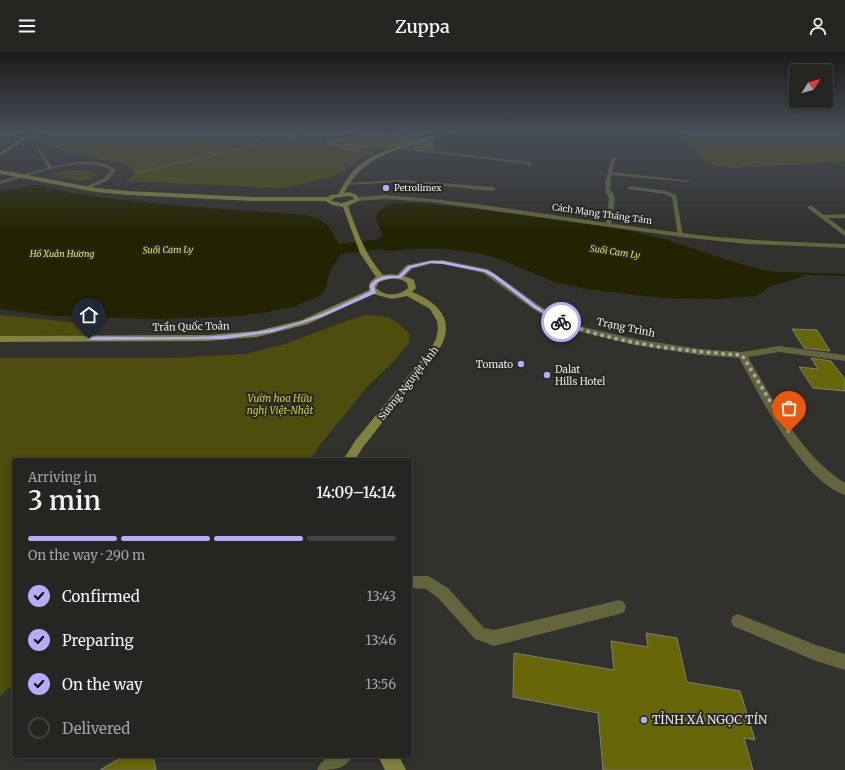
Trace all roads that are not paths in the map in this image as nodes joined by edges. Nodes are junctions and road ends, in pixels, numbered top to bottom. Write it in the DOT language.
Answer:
graph roads {
  1 [pos="48,164"];
  2 [pos="177,164"];
  3 [pos="364,164"];
  4 [pos="613,164"];
  5 [pos="51,168"];
  6 [pos="0,172"];
  7 [pos="136,173"];
  8 [pos="610,173"];
  9 [pos="22,176"];
  10 [pos="688,182"];
  11 [pos="0,183"];
  12 [pos="346,184"];
  13 [pos="87,188"];
  14 [pos="630,188"];
  15 [pos="493,189"];
  16 [pos="340,194"];
  17 [pos="328,199"];
  18 [pos="358,199"];
  19 [pos="345,205"];
  20 [pos="810,207"];
  21 [pos="845,216"];
  22 [pos="823,217"];
  23 [pos="608,224"];
  24 [pos="845,234"];
  25 [pos="681,235"];
  26 [pos="845,246"];
  27 [pos="399,277"];
  28 [pos="381,278"];
  29 [pos="374,292"];
  30 [pos="407,293"];
  31 [pos="0,339"];
  32 [pos="742,355"];
  33 [pos="845,358"];
  34 [pos="350,458"];
  35 [pos="845,490"];
  36 [pos="412,582"];
  37 [pos="620,607"];
  38 [pos="738,621"];
  39 [pos="845,662"];
  40 [pos="341,758"];
  41 [pos="389,758"];
  42 [pos="326,770"];
  43 [pos="396,770"];
  1 -- 5 [label="lane"];
  2 -- 7 [label="lane"];
  3 -- 12 [label="main road"];
  4 -- 8 [label="lane"];
  5 -- 9 [label="lane"];
  5 -- 13 [label="lane"];
  6 -- 9 [label="main road"];
  8 -- 10 [label="lane"];
  8 -- 23 [label="lane"];
  9 -- 11 [label="lane"];
  9 -- 13 [label="main road"];
  12 -- 15 [label="lane"];
  12 -- 16 [label="main road"];
  13 -- 17 [label="main road"];
  14 -- 25 [label="lane"];
  16 -- 17 [label="main road"];
  16 -- 18 [label="main road"];
  17 -- 19 [label="main road"];
  18 -- 19 [label="main road"];
  18 -- 23 [label="street, Cách Mạng Tháng Tám"];
  19 -- 28 [label="main road"];
  20 -- 22 [label="lane"];
  21 -- 22 [label="lane"];
  22 -- 24 [label="lane"];
  23 -- 25 [label="street, Cách Mạng Tháng Tám"];
  25 -- 26 [label="street, Cách Mạng Tháng Tám"];
  27 -- 28 [label="main road"];
  27 -- 30 [label="main road"];
  27 -- 32 [label="street, Trạng Trình"];
  28 -- 29 [label="main road"];
  29 -- 30 [label="main road"];
  29 -- 31 [label="main road, Trần Quốc Toản"];
  30 -- 34 [label="main road, Sương Nguyệt Ánh"];
  32 -- 33 [label="street, Trạng Trình"];
  32 -- 35 [label="street"];
  36 -- 37 [label="lane"];
  38 -- 39 [label="lane"];
  40 -- 42 [label="lane"];
  41 -- 43 [label="main road"];
}
